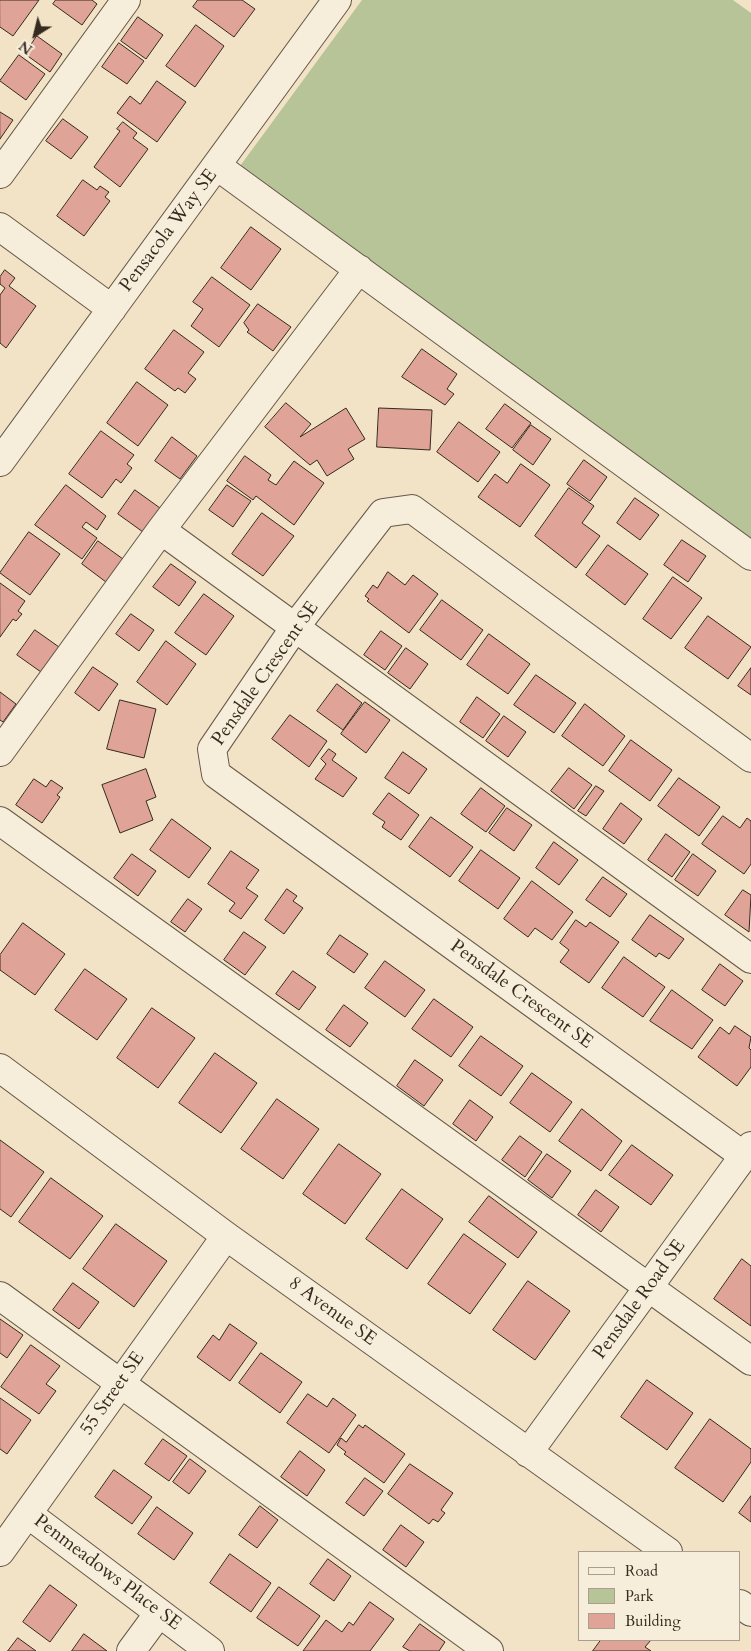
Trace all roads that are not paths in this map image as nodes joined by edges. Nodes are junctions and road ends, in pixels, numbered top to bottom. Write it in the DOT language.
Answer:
graph roads {
  1 [pos="126,0"];
  2 [pos="337,0"];
  3 [pos="217,166"];
  4 [pos="0,174"];
  5 [pos="0,227"];
  6 [pos="359,269"];
  7 [pos="112,309"];
  8 [pos="0,462"];
  9 [pos="161,530"];
  10 [pos="751,556"];
  11 [pos="295,628"];
  12 [pos="0,752"];
  13 [pos="751,758"];
  14 [pos="0,821"];
  15 [pos="751,958"];
  16 [pos="0,1068"];
  17 [pos="747,1151"];
  18 [pos="226,1236"];
  19 [pos="648,1287"];
  20 [pos="0,1296"];
  21 [pos="751,1362"];
  22 [pos="120,1383"];
  23 [pos="528,1453"];
  24 [pos="28,1514"];
  25 [pos="667,1551"];
  26 [pos="0,1552"];
  27 [pos="159,1612"];
  28 [pos="131,1651"];
  29 [pos="210,1651"];
  30 [pos="489,1651"];
  1 -- 4 [label="street"];
  2 -- 3 [label="street, Pensacola Way SE"];
  3 -- 6 [label="street"];
  3 -- 7 [label="street, Pensacola Way SE"];
  5 -- 7 [label="street"];
  6 -- 9 [label="street"];
  6 -- 10 [label="street"];
  7 -- 8 [label="street, Pensacola Way SE"];
  9 -- 11 [label="street"];
  9 -- 12 [label="street"];
  11 -- 13 [label="street, Pensdale Crescent SE"];
  11 -- 15 [label="street"];
  11 -- 17 [label="street, Pensdale Crescent SE"];
  14 -- 19 [label="street"];
  16 -- 18 [label="street, 8 Avenue SE"];
  17 -- 19 [label="street, Pensdale Road SE"];
  18 -- 22 [label="street, 55 Street SE"];
  18 -- 23 [label="street, 8 Avenue SE"];
  19 -- 21 [label="street"];
  19 -- 23 [label="street, Pensdale Road SE"];
  20 -- 22 [label="street"];
  22 -- 24 [label="street, 55 Street SE"];
  22 -- 30 [label="street"];
  23 -- 25 [label="street, 8 Avenue SE"];
  24 -- 26 [label="street, 55 Street SE"];
  24 -- 27 [label="street, Penmeadows Place SE"];
  27 -- 28 [label="street"];
  27 -- 29 [label="street, Penmeadows Place SE"];
}
